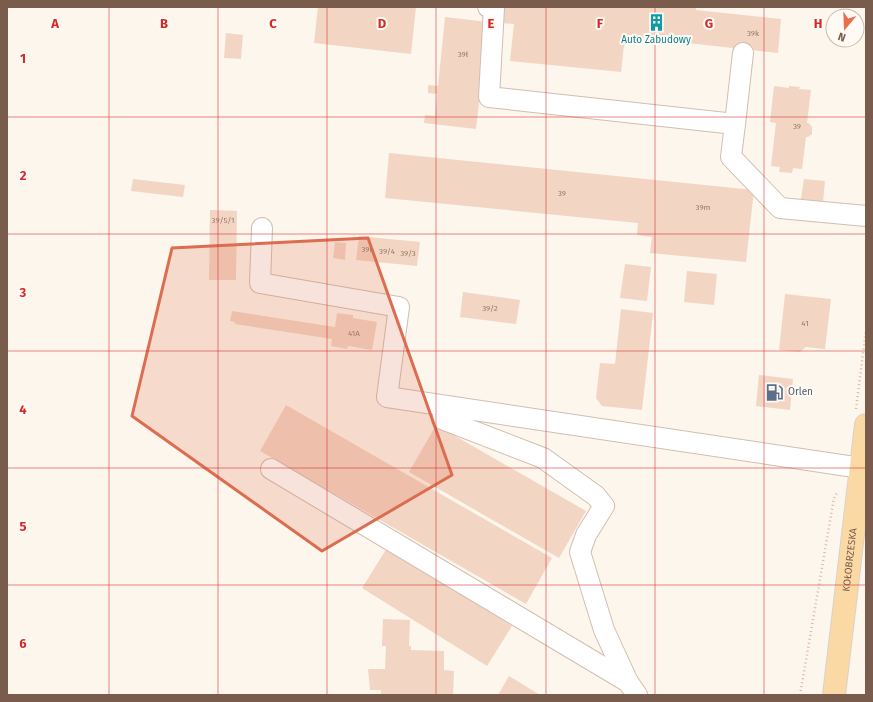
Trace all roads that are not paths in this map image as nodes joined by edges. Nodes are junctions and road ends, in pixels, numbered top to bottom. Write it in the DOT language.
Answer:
graph roads {
  1 [pos="488,7"];
  2 [pos="743,53"];
  3 [pos="735,124"];
  4 [pos="866,216"];
  5 [pos="262,228"];
  6 [pos="861,418"];
  7 [pos="442,419"];
  8 [pos="859,465"];
  9 [pos="271,469"];
  10 [pos="632,689"];
  11 [pos="834,695"];
  1 -- 3 [label="street"];
  2 -- 3 [label="street"];
  3 -- 4 [label="street"];
  5 -- 8 [label="street"];
  6 -- 8 [label="main road, KOŁOBRZESKA"];
  7 -- 10 [label="street"];
  8 -- 11 [label="main road, KOŁOBRZESKA"];
  9 -- 10 [label="street"];
}
